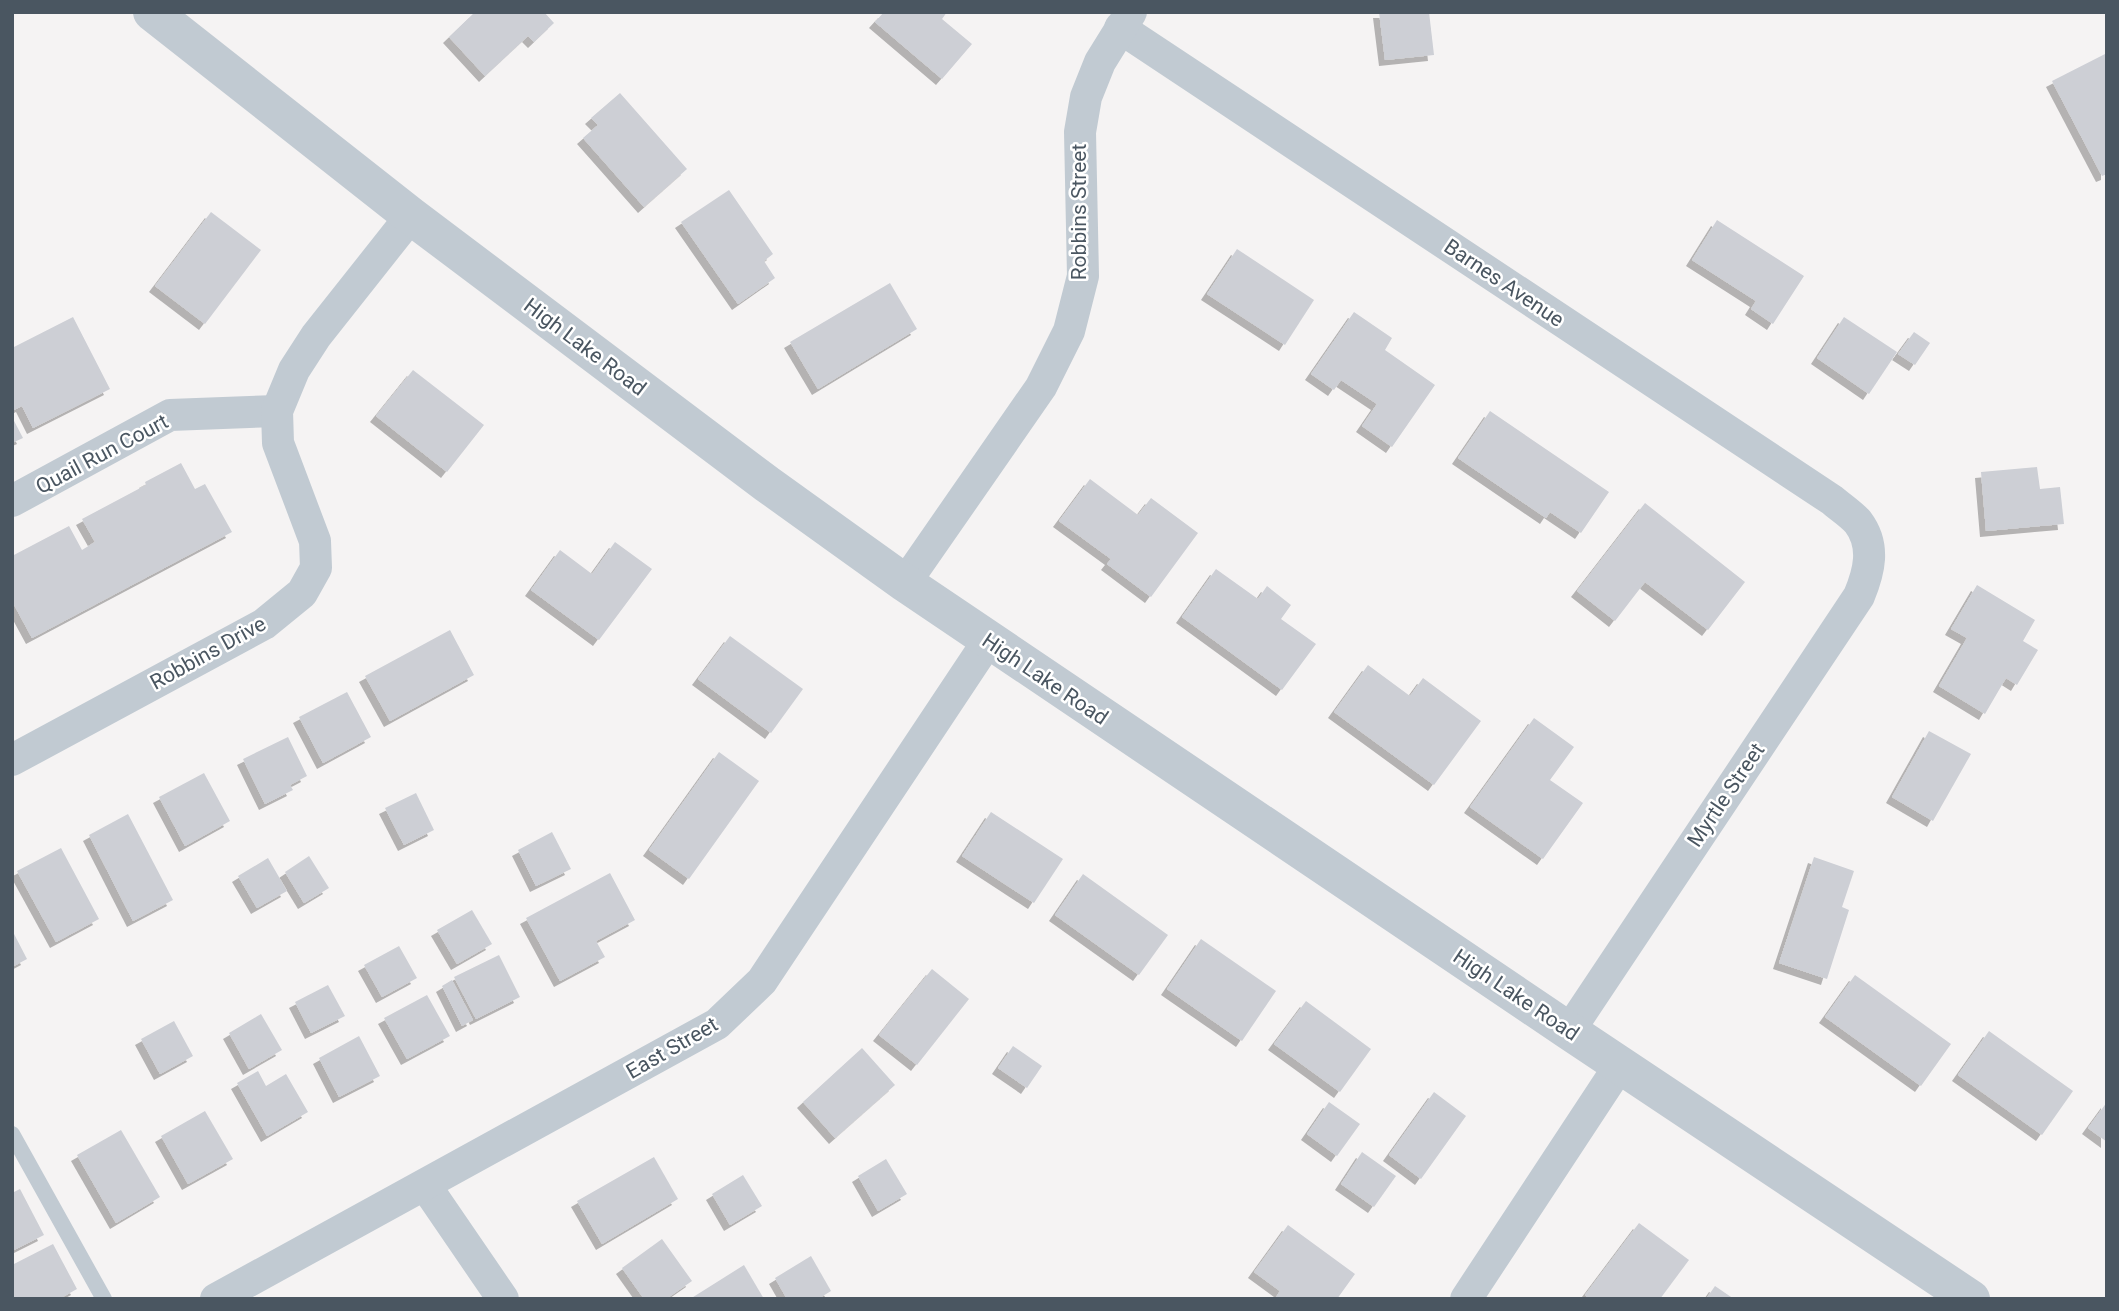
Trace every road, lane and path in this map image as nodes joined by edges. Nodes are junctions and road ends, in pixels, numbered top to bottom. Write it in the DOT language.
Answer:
graph roads {
  1 [pos="152,12"];
  2 [pos="1126,20"];
  3 [pos="411,216"];
  4 [pos="277,411"];
  5 [pos="12,501"];
  6 [pos="1869,553"];
  7 [pos="905,583"];
  8 [pos="988,641"];
  9 [pos="12,760"];
  10 [pos="1569,1031"];
  11 [pos="1620,1065"];
  12 [pos="12,1134"];
  13 [pos="425,1185"];
  14 [pos="104,1299"];
  15 [pos="216,1299"];
  16 [pos="503,1299"];
  17 [pos="1466,1299"];
  18 [pos="1971,1299"];
  1 -- 3 [label="street, High Lake Road"];
  2 -- 6 [label="street, Barnes Avenue"];
  2 -- 7 [label="street, Robbins Street"];
  3 -- 4 [label="street, Robbins Drive"];
  3 -- 7 [label="street, High Lake Road"];
  4 -- 5 [label="street, Quail Run Court"];
  4 -- 9 [label="street, Robbins Drive"];
  6 -- 10 [label="street, Myrtle Street"];
  7 -- 8 [label="street, High Lake Road"];
  8 -- 10 [label="street, High Lake Road"];
  8 -- 13 [label="street, East Street"];
  10 -- 11 [label="street, High Lake Road"];
  11 -- 17 [label="street"];
  11 -- 18 [label="street, High Lake Road"];
  12 -- 14 [label="lane"];
  13 -- 15 [label="street, East Street"];
  13 -- 16 [label="street"];
}
